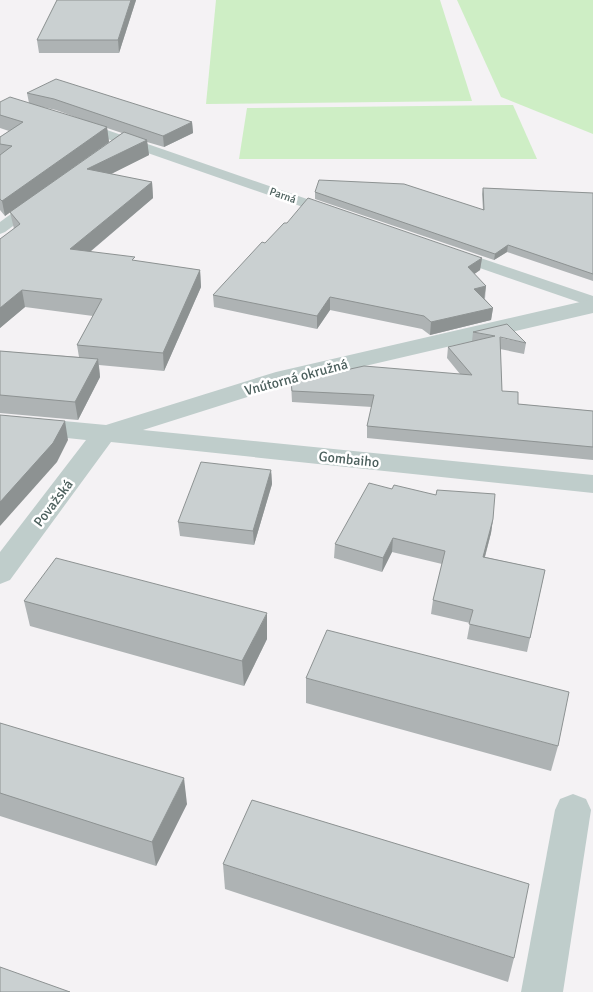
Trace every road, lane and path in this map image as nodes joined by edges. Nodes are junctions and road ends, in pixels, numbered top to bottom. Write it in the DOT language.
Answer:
graph roads {
  1 [pos="67,120"];
  2 [pos="123,140"];
  3 [pos="107,151"];
  4 [pos="46,195"];
  5 [pos="348,218"];
  6 [pos="0,228"];
  7 [pos="442,250"];
  8 [pos="593,302"];
  9 [pos="593,306"];
  10 [pos="0,423"];
  11 [pos="105,433"];
  12 [pos="593,484"];
  13 [pos="0,573"];
  14 [pos="574,810"];
  15 [pos="542,992"];
  1 -- 2 [label="lane, Parná"];
  2 -- 3 [label="lane"];
  2 -- 5 [label="lane, Parná"];
  4 -- 6 [label="lane"];
  7 -- 8 [label="lane"];
  9 -- 11 [label="street, Vnútorná okružná"];
  10 -- 11 [label="street, Vnútorná okružná"];
  11 -- 12 [label="street, Gombaiho"];
  11 -- 13 [label="street, Považská"];
  14 -- 15 [label="street"];
}
